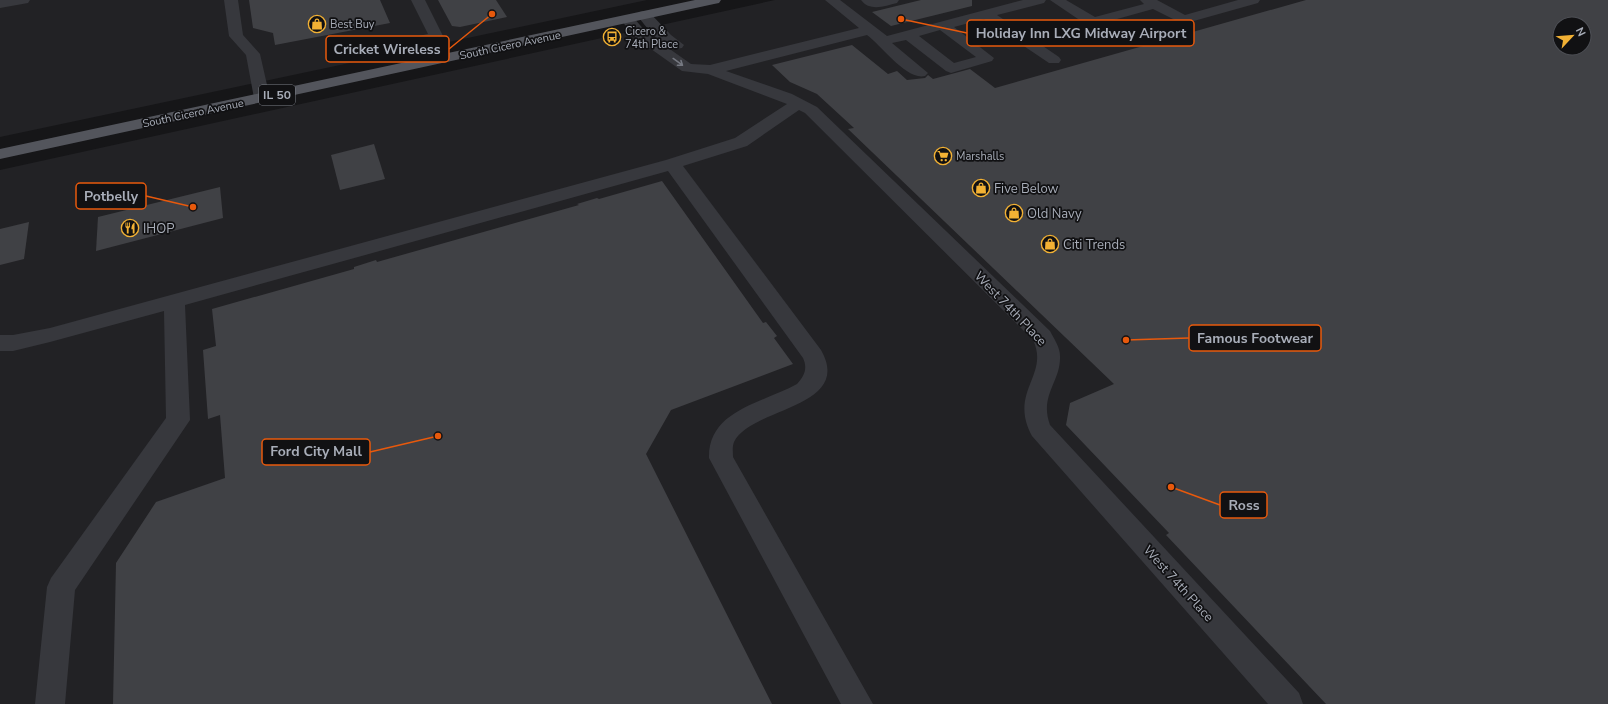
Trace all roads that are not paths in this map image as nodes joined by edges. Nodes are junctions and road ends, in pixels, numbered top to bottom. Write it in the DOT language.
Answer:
graph roads {
  1 [pos="23,0"];
  2 [pos="231,0"];
  3 [pos="418,0"];
  4 [pos="714,0"];
  5 [pos="858,0"];
  6 [pos="868,0"];
  7 [pos="892,0"];
  8 [pos="1039,0"];
  9 [pos="1057,0"];
  10 [pos="1253,0"];
  11 [pos="835,3"];
  12 [pos="1147,3"];
  13 [pos="0,4"];
  14 [pos="986,14"];
  15 [pos="644,15"];
  16 [pos="627,19"];
  17 [pos="1093,22"];
  18 [pos="942,25"];
  19 [pos="870,30"];
  20 [pos="1056,32"];
  21 [pos="908,34"];
  22 [pos="884,40"];
  23 [pos="1054,60"];
  24 [pos="414,65"];
  25 [pos="710,70"];
  26 [pos="920,73"];
  27 [pos="262,98"];
  28 [pos="799,103"];
  29 [pos="0,154"];
  30 [pos="672,164"];
  31 [pos="174,301"];
  32 [pos="0,343"];
  33 [pos="50,704"];
  34 [pos="858,704"];
  35 [pos="1288,704"];
  1 -- 13 [label="lane"];
  2 -- 27 [label="lane"];
  3 -- 24 [label="lane"];
  4 -- 15 [label="main road, South Cicero Avenue / IL 50"];
  5 -- 11 [label="lane"];
  6 -- 7 [label="lane"];
  8 -- 14 [label="lane"];
  9 -- 17 [label="lane"];
  10 -- 12 [label="lane"];
  11 -- 19 [label="lane"];
  12 -- 17 [label="lane"];
  14 -- 18 [label="lane"];
  14 -- 23 [label="lane"];
  15 -- 16 [label="main road, South Cicero Avenue / IL 50"];
  15 -- 25 [label="lane, West 74th Place"];
  16 -- 24 [label="main road, South Cicero Avenue / IL 50"];
  16 -- 25 [label="lane, West 74th Place, one-way"];
  17 -- 20 [label="lane"];
  18 -- 21 [label="lane"];
  18 -- 21 [label="lane"];
  19 -- 22 [label="lane"];
  19 -- 25 [label="lane"];
  21 -- 22 [label="lane"];
  22 -- 26 [label="lane"];
  24 -- 27 [label="main road, South Cicero Avenue / IL 50"];
  25 -- 28 [label="lane, West 74th Place"];
  27 -- 29 [label="main road, South Cicero Avenue / IL 50"];
  28 -- 30 [label="lane"];
  28 -- 35 [label="lane, West 74th Place"];
  30 -- 31 [label="lane"];
  30 -- 34 [label="lane"];
  31 -- 32 [label="lane"];
  31 -- 33 [label="lane"];
}
